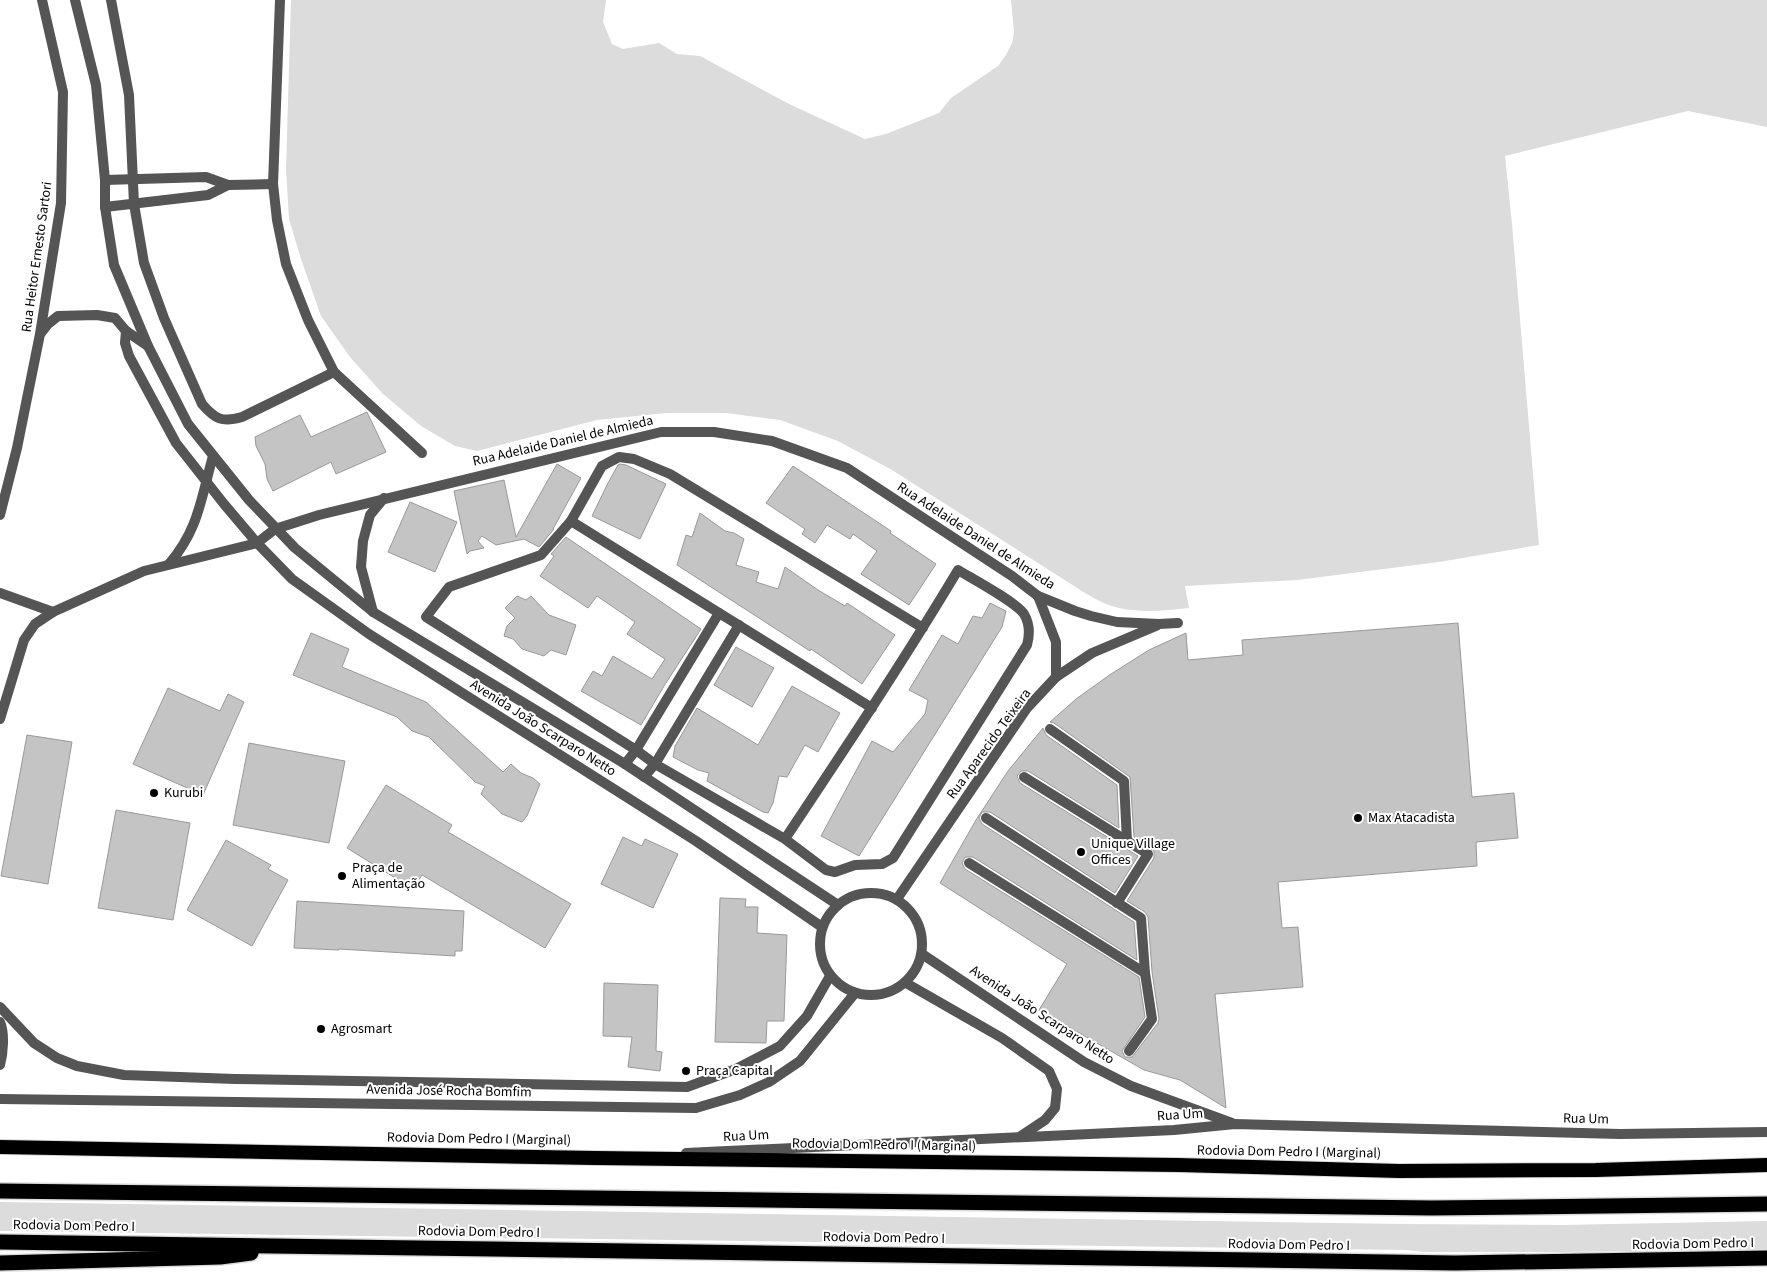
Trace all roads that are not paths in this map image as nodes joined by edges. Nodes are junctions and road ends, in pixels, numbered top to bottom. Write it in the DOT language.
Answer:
graph roads {
  1 [pos="42,0"];
  2 [pos="75,0"];
  3 [pos="111,0"];
  4 [pos="280,0"];
  5 [pos="132,179"];
  6 [pos="105,180"];
  7 [pos="228,184"];
  8 [pos="273,184"];
  9 [pos="134,204"];
  10 [pos="105,207"];
  11 [pos="126,331"];
  12 [pos="40,334"];
  13 [pos="148,346"];
  14 [pos="334,372"];
  15 [pos="422,453"];
  16 [pos="213,456"];
  17 [pos="206,482"];
  18 [pos="384,498"];
  19 [pos="0,515"];
  20 [pos="571,521"];
  21 [pos="275,529"];
  22 [pos="257,543"];
  23 [pos="169,564"];
  24 [pos="0,593"];
  25 [pos="1038,596"];
  26 [pos="53,612"];
  27 [pos="373,612"];
  28 [pos="719,612"];
  29 [pos="1178,623"];
  30 [pos="1159,624"];
  31 [pos="739,625"];
  32 [pos="923,628"];
  33 [pos="1056,677"];
  34 [pos="872,708"];
  35 [pos="0,719"];
  36 [pos="1050,729"];
  37 [pos="636,750"];
  38 [pos="625,764"];
  39 [pos="655,764"];
  40 [pos="644,777"];
  41 [pos="1024,777"];
  42 [pos="986,818"];
  43 [pos="785,839"];
  44 [pos="1127,841"];
  45 [pos="969,863"];
  46 [pos="897,899"];
  47 [pos="1117,903"];
  48 [pos="838,905"];
  49 [pos="822,927"];
  50 [pos="922,954"];
  51 [pos="1145,973"];
  52 [pos="830,976"];
  53 [pos="906,983"];
  54 [pos="855,993"];
  55 [pos="0,1007"];
  56 [pos="0,1022"];
  57 [pos="1129,1051"];
  58 [pos="0,1065"];
  59 [pos="0,1099"];
  60 [pos="1235,1124"];
  61 [pos="1767,1132"];
  62 [pos="1021,1136"];
  63 [pos="0,1147"];
  64 [pos="595,1158"];
  65 [pos="1767,1165"];
  66 [pos="0,1191"];
  67 [pos="1767,1204"];
  68 [pos="0,1242"];
  69 [pos="310,1246"];
  70 [pos="1767,1258"];
  71 [pos="0,1263"];
  1 -- 12 [label="street, Rua Heitor Ernesto Sartori"];
  2 -- 6 [label="street"];
  3 -- 5 [label="street"];
  4 -- 8 [label="street"];
  5 -- 6 [label="street"];
  5 -- 7 [label="street"];
  5 -- 9 [label="street"];
  6 -- 10 [label="street"];
  7 -- 8 [label="street"];
  7 -- 9 [label="street"];
  8 -- 14 [label="street"];
  9 -- 10 [label="street"];
  9 -- 14 [label="street"];
  10 -- 13 [label="street"];
  11 -- 12 [label="street"];
  11 -- 13 [label="street"];
  11 -- 17 [label="street"];
  12 -- 19 [label="street, Rua Heitor Ernesto Sartori"];
  13 -- 16 [label="street"];
  14 -- 15 [label="street"];
  16 -- 17 [label="street"];
  16 -- 21 [label="street"];
  17 -- 22 [label="street"];
  17 -- 23 [label="street"];
  18 -- 21 [label="street, Rua Adelaide Daniel de Almieda"];
  18 -- 25 [label="street, Rua Adelaide Daniel de Almieda"];
  18 -- 27 [label="street"];
  20 -- 28 [label="street"];
  20 -- 32 [label="street"];
  20 -- 37 [label="street"];
  21 -- 22 [label="street, Rua Adelaide Daniel de Almieda"];
  21 -- 27 [label="street, Avenida João Scarparo Netto"];
  22 -- 23 [label="street, Rua Adelaide Daniel de Almieda"];
  22 -- 49 [label="street, Avenida João Scarparo Netto"];
  23 -- 26 [label="street, Rua Adelaide Daniel de Almieda"];
  24 -- 26 [label="street"];
  25 -- 30 [label="street, Rua Adelaide Daniel de Almieda"];
  25 -- 33 [label="street"];
  26 -- 35 [label="street, Rua Adelaide Daniel de Almieda"];
  27 -- 38 [label="street, Avenida João Scarparo Netto"];
  28 -- 31 [label="street"];
  28 -- 37 [label="street"];
  29 -- 30 [label="street, Rua Adelaide Daniel de Almieda"];
  30 -- 33 [label="street, Rua Aparecido Teixeira"];
  31 -- 34 [label="street"];
  31 -- 39 [label="street"];
  32 -- 34 [label="street"];
  32 -- 43 [label="street"];
  33 -- 46 [label="street, Rua Aparecido Teixeira"];
  34 -- 43 [label="street"];
  36 -- 44 [label="street"];
  37 -- 38 [label="street"];
  37 -- 39 [label="street"];
  38 -- 40 [label="street, Avenida João Scarparo Netto"];
  39 -- 40 [label="street"];
  39 -- 43 [label="street"];
  40 -- 48 [label="street, Avenida João Scarparo Netto"];
  41 -- 44 [label="street"];
  42 -- 47 [label="street"];
  44 -- 47 [label="street"];
  45 -- 51 [label="street"];
  46 -- 48 [label="street"];
  46 -- 50 [label="street"];
  47 -- 51 [label="street"];
  48 -- 49 [label="street"];
  49 -- 52 [label="street"];
  50 -- 53 [label="street"];
  50 -- 60 [label="street, Avenida João Scarparo Netto"];
  51 -- 57 [label="street"];
  52 -- 54 [label="street"];
  52 -- 55 [label="street, Avenida José Rocha Bomfim"];
  53 -- 54 [label="street"];
  53 -- 62 [label="street"];
  54 -- 59 [label="street, Avenida José Rocha Bomfim"];
  56 -- 58 [label="street"];
  60 -- 61 [label="street, Rua Um"];
  60 -- 62 [label="street, Rua Um"];
  62 -- 64 [label="street, Rua Um"];
  63 -- 64 [label="highway, Rodovia Dom Pedro I (Marginal)"];
  64 -- 65 [label="highway, Rodovia Dom Pedro I (Marginal)"];
  66 -- 67 [label="highway"];
  68 -- 69 [label="highway, Rodovia Dom Pedro I"];
  69 -- 70 [label="highway, Rodovia Dom Pedro I"];
  69 -- 71 [label="highway"];
}
